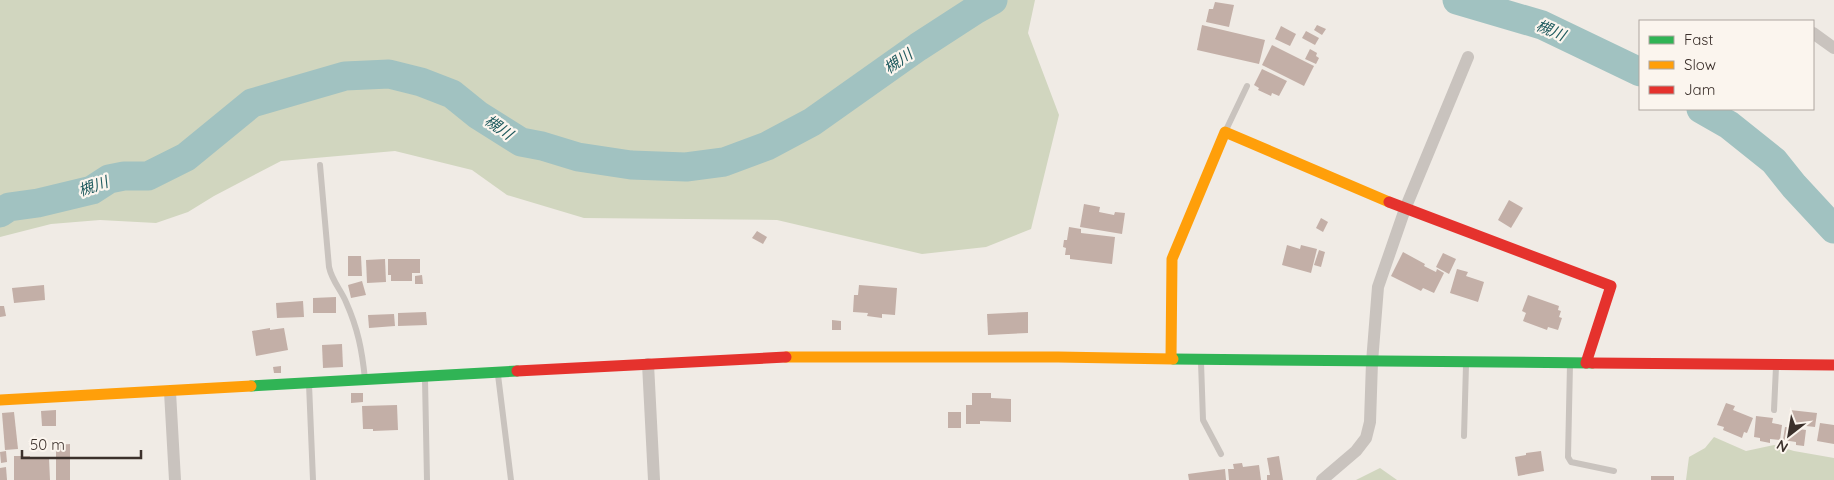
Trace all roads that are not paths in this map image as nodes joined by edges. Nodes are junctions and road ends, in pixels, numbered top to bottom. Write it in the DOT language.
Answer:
graph roads {
  1 [pos="1814,34"];
  2 [pos="1834,48"];
  3 [pos="1468,57"];
  4 [pos="1247,86"];
  5 [pos="1224,132"];
  6 [pos="320,165"];
  7 [pos="1405,208"];
  8 [pos="1171,358"];
  9 [pos="1201,358"];
  10 [pos="1372,362"];
  11 [pos="1466,362"];
  12 [pos="1570,363"];
  13 [pos="1586,363"];
  14 [pos="648,364"];
  15 [pos="1776,365"];
  16 [pos="1834,365"];
  17 [pos="498,373"];
  18 [pos="425,377"];
  19 [pos="365,380"];
  20 [pos="309,384"];
  21 [pos="170,392"];
  22 [pos="0,400"];
  23 [pos="1774,410"];
  24 [pos="1464,436"];
  25 [pos="1221,454"];
  26 [pos="1614,471"];
  27 [pos="175,480"];
  28 [pos="314,480"];
  29 [pos="428,480"];
  30 [pos="511,480"];
  31 [pos="654,480"];
  32 [pos="1322,480"];
  1 -- 2 [label="street"];
  3 -- 7 [label="street"];
  4 -- 5 [label="lane"];
  5 -- 7 [label="street"];
  5 -- 8 [label="street"];
  6 -- 19 [label="lane"];
  7 -- 10 [label="street"];
  7 -- 13 [label="street"];
  8 -- 9 [label="street"];
  8 -- 14 [label="street"];
  9 -- 10 [label="street"];
  9 -- 25 [label="lane"];
  10 -- 11 [label="street"];
  10 -- 32 [label="street"];
  11 -- 12 [label="street"];
  11 -- 24 [label="lane"];
  12 -- 13 [label="street"];
  12 -- 26 [label="lane"];
  13 -- 15 [label="street"];
  14 -- 17 [label="street"];
  14 -- 31 [label="street"];
  15 -- 16 [label="street"];
  15 -- 23 [label="lane"];
  17 -- 18 [label="street"];
  17 -- 30 [label="lane"];
  18 -- 19 [label="street"];
  18 -- 29 [label="lane"];
  19 -- 20 [label="street"];
  20 -- 21 [label="street"];
  20 -- 28 [label="lane"];
  21 -- 22 [label="street"];
  21 -- 27 [label="street"];
}
